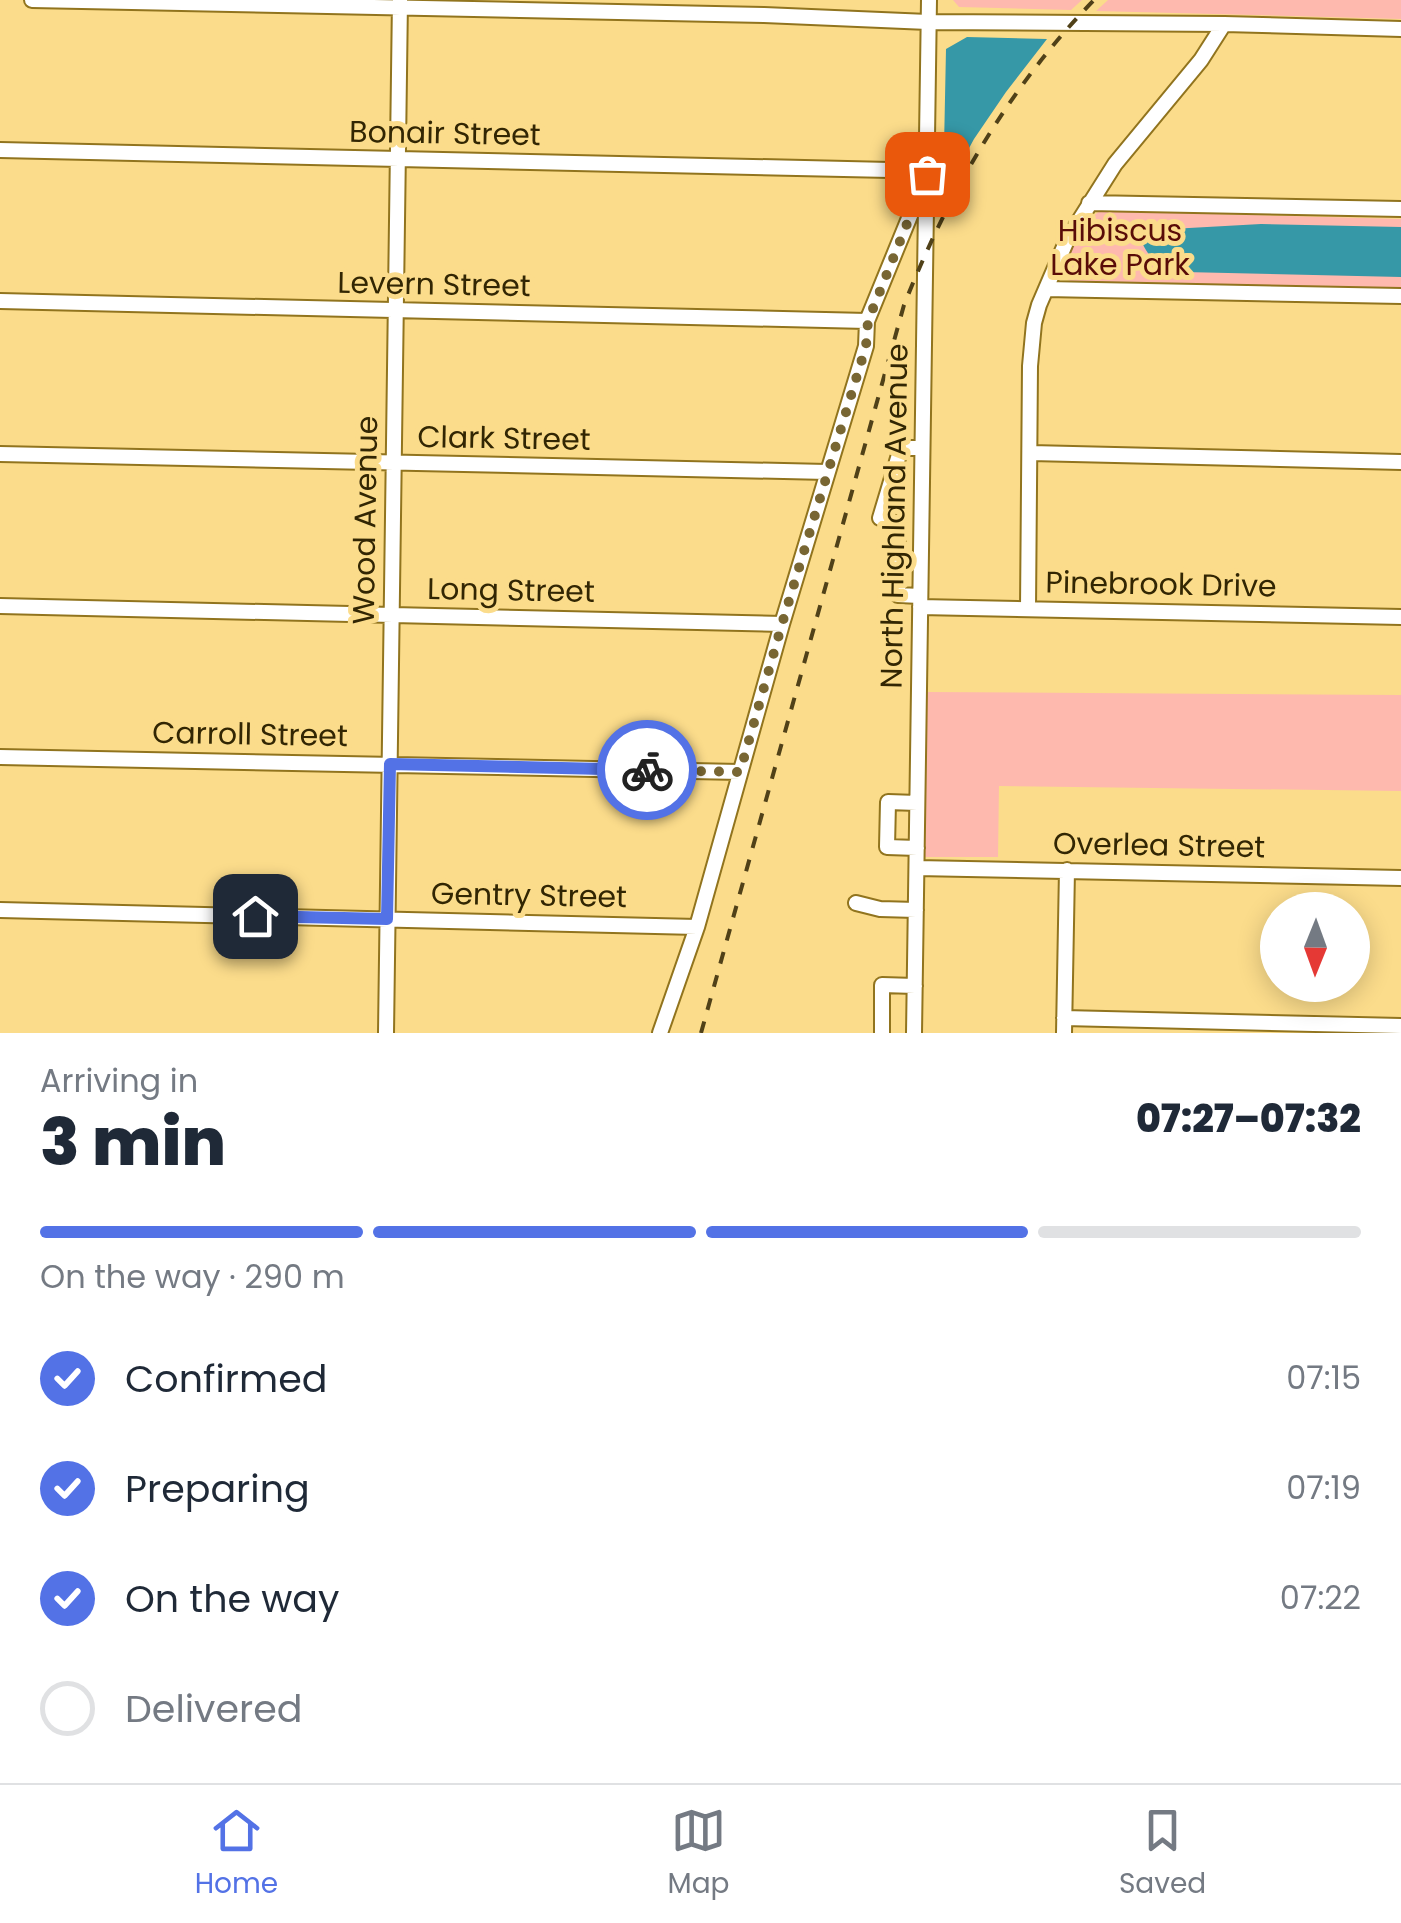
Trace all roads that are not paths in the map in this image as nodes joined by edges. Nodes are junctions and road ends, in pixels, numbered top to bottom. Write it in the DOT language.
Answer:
graph roads {
  1 [pos="32,0"];
  2 [pos="929,0"];
  3 [pos="400,4"];
  4 [pos="764,8"];
  5 [pos="928,22"];
  6 [pos="1224,24"];
  7 [pos="1401,29"];
  8 [pos="0,150"];
  9 [pos="399,160"];
  10 [pos="890,170"];
  11 [pos="927,174"];
  12 [pos="1089,203"];
  13 [pos="1401,209"];
  14 [pos="1046,288"];
  15 [pos="1401,296"];
  16 [pos="0,301"];
  17 [pos="397,310"];
  18 [pos="868,321"];
  19 [pos="922,448"];
  20 [pos="0,454"];
  21 [pos="1031,454"];
  22 [pos="1401,462"];
  23 [pos="394,464"];
  24 [pos="828,472"];
  25 [pos="920,602"];
  26 [pos="0,606"];
  27 [pos="1028,608"];
  28 [pos="391,615"];
  29 [pos="1401,616"];
  30 [pos="782,624"];
  31 [pos="0,758"];
  32 [pos="390,764"];
  33 [pos="740,772"];
  34 [pos="918,802"];
  35 [pos="917,848"];
  36 [pos="916,868"];
  37 [pos="1067,870"];
  38 [pos="1401,878"];
  39 [pos="856,903"];
  40 [pos="0,910"];
  41 [pos="916,910"];
  42 [pos="387,919"];
  43 [pos="696,927"];
  44 [pos="915,986"];
  45 [pos="1064,1026"];
  46 [pos="1401,1026"];
  47 [pos="386,1033"];
  48 [pos="660,1033"];
  49 [pos="882,1033"];
  50 [pos="914,1033"];
  1 -- 3 [label="street"];
  2 -- 5 [label="street, North Highland Avenue"];
  3 -- 4 [label="street"];
  3 -- 9 [label="street, Wood Avenue"];
  4 -- 5 [label="street"];
  5 -- 6 [label="street"];
  5 -- 11 [label="street, North Highland Avenue"];
  6 -- 7 [label="street"];
  6 -- 12 [label="street"];
  8 -- 9 [label="street, Bonair Street"];
  9 -- 10 [label="street, Bonair Street"];
  9 -- 17 [label="street, Wood Avenue"];
  11 -- 18 [label="street"];
  11 -- 19 [label="street, North Highland Avenue"];
  12 -- 13 [label="street"];
  12 -- 14 [label="street"];
  14 -- 15 [label="street"];
  14 -- 21 [label="street"];
  16 -- 17 [label="street, Levern Street"];
  17 -- 18 [label="street, Levern Street"];
  17 -- 23 [label="street, Wood Avenue"];
  18 -- 24 [label="street"];
  19 -- 25 [label="street, North Highland Avenue"];
  19 -- 25 [label="street"];
  20 -- 23 [label="street, Clark Street"];
  21 -- 22 [label="street"];
  21 -- 27 [label="street"];
  23 -- 24 [label="street, Clark Street"];
  23 -- 28 [label="street, Wood Avenue"];
  24 -- 30 [label="street"];
  25 -- 27 [label="street, Pinebrook Drive"];
  25 -- 34 [label="street, North Highland Avenue"];
  26 -- 28 [label="street, Long Street"];
  27 -- 29 [label="street, Pinebrook Drive"];
  28 -- 30 [label="street, Long Street"];
  28 -- 32 [label="street, Wood Avenue"];
  30 -- 33 [label="street"];
  31 -- 32 [label="street, Carroll Street"];
  32 -- 33 [label="street, Carroll Street"];
  32 -- 42 [label="street, Wood Avenue"];
  33 -- 43 [label="street"];
  34 -- 35 [label="street, North Highland Avenue"];
  34 -- 35 [label="street"];
  35 -- 36 [label="street, North Highland Avenue"];
  36 -- 37 [label="street, Overlea Street"];
  36 -- 41 [label="street, North Highland Avenue"];
  37 -- 38 [label="street, Overlea Street"];
  37 -- 45 [label="street"];
  39 -- 41 [label="street"];
  40 -- 42 [label="street, Gentry Street"];
  41 -- 44 [label="street, North Highland Avenue"];
  42 -- 43 [label="street, Gentry Street"];
  42 -- 47 [label="street, Wood Avenue"];
  43 -- 48 [label="street"];
  44 -- 49 [label="street"];
  44 -- 50 [label="street, North Highland Avenue"];
  45 -- 46 [label="street"];
}
